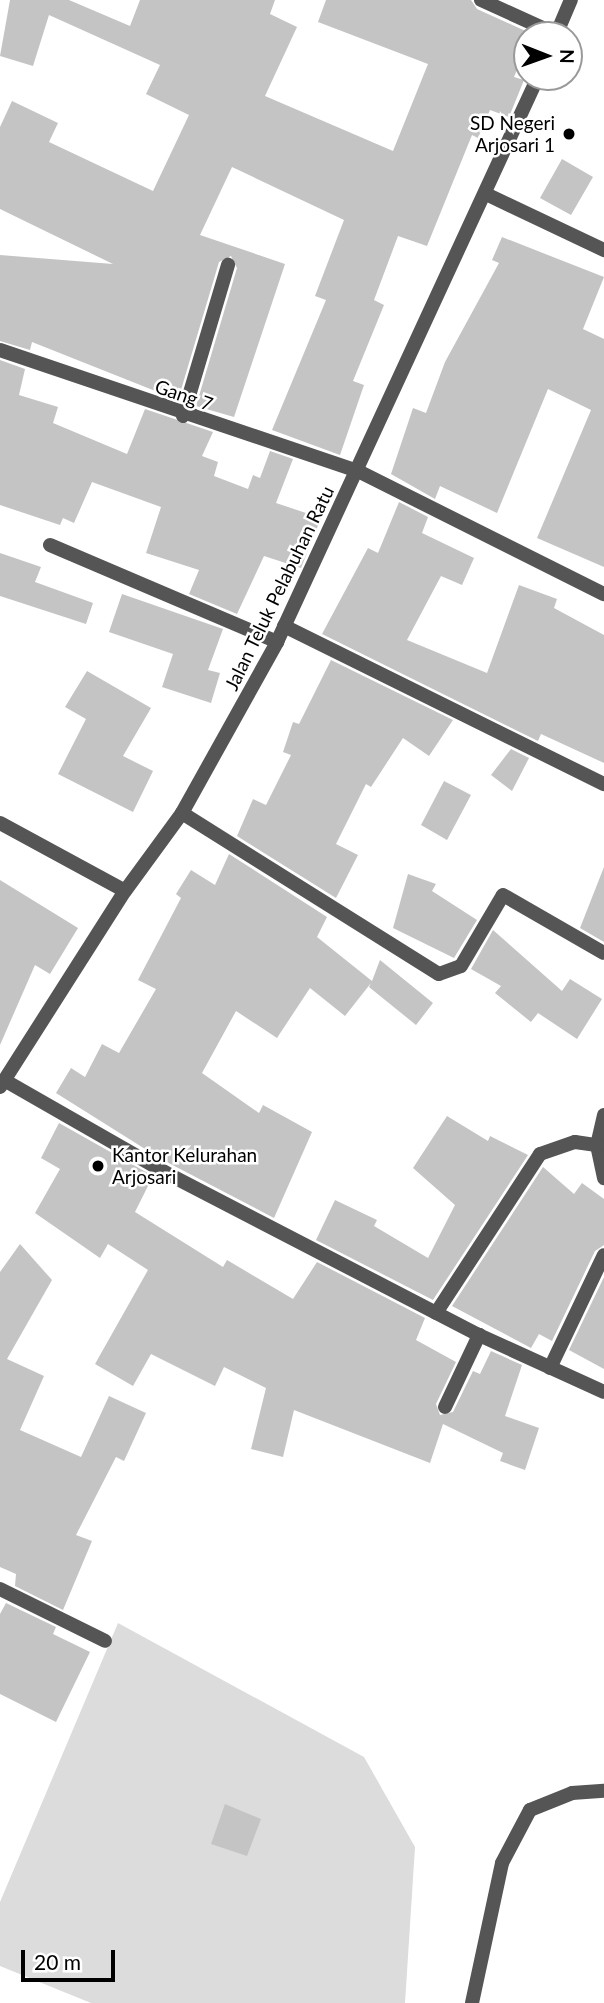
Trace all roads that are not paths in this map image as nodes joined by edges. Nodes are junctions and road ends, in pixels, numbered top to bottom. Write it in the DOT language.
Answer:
graph roads {
  1 [pos="481,0"];
  2 [pos="570,0"];
  3 [pos="526,21"];
  4 [pos="562,21"];
  5 [pos="532,91"];
  6 [pos="486,194"];
  7 [pos="604,250"];
  8 [pos="228,265"];
  9 [pos="0,350"];
  10 [pos="184,416"];
  11 [pos="358,471"];
  12 [pos="50,545"];
  13 [pos="604,594"];
  14 [pos="284,626"];
  15 [pos="277,642"];
  16 [pos="604,785"];
  17 [pos="182,813"];
  18 [pos="0,822"];
  19 [pos="125,891"];
  20 [pos="604,953"];
  21 [pos="2,1084"];
  22 [pos="604,1115"];
  23 [pos="597,1145"];
  24 [pos="604,1178"];
  25 [pos="604,1255"];
  26 [pos="436,1313"];
  27 [pos="479,1335"];
  28 [pos="551,1368"];
  29 [pos="604,1392"];
  30 [pos="445,1407"];
  31 [pos="0,1589"];
  32 [pos="105,1641"];
  33 [pos="604,1791"];
  34 [pos="472,2003"];
  1 -- 3 [label="street"];
  2 -- 4 [label="street"];
  5 -- 6 [label="street, Jalan Teluk Pelabuhan Ratu"];
  6 -- 7 [label="street"];
  6 -- 11 [label="street, Jalan Teluk Pelabuhan Ratu"];
  8 -- 10 [label="street"];
  9 -- 10 [label="street, Gang 7"];
  10 -- 11 [label="street, Gang 7"];
  11 -- 13 [label="street, Gang 7"];
  11 -- 14 [label="street, Jalan Teluk Pelabuhan Ratu"];
  12 -- 15 [label="street"];
  14 -- 15 [label="street, Jalan Teluk Pelabuhan Ratu"];
  14 -- 16 [label="street"];
  15 -- 17 [label="street, Jalan Teluk Pelabuhan Ratu"];
  17 -- 19 [label="street, Jalan Teluk Pelabuhan Ratu"];
  17 -- 20 [label="street"];
  18 -- 19 [label="street"];
  19 -- 21 [label="street, Jalan Teluk Pelabuhan Ratu"];
  21 -- 26 [label="street"];
  22 -- 23 [label="street"];
  23 -- 24 [label="street"];
  23 -- 26 [label="street"];
  25 -- 28 [label="street"];
  26 -- 27 [label="street"];
  27 -- 28 [label="street"];
  27 -- 30 [label="street"];
  28 -- 29 [label="street"];
  31 -- 32 [label="street"];
  33 -- 34 [label="street"];
}
